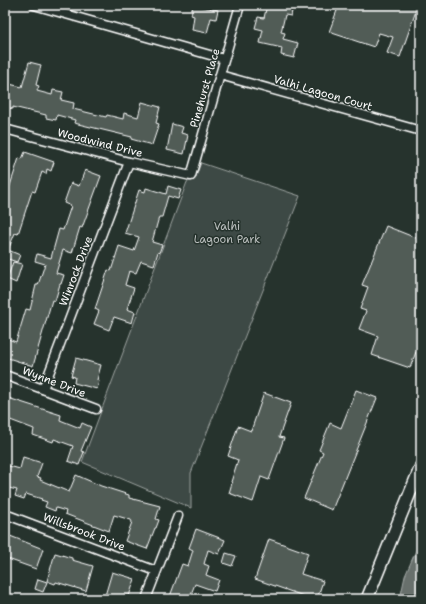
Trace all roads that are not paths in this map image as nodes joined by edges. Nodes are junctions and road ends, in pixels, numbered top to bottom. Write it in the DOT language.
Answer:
graph roads {
  1 [pos="34,5"];
  2 [pos="240,5"];
  3 [pos="224,60"];
  4 [pos="220,75"];
  5 [pos="7,130"];
  6 [pos="421,131"];
  7 [pos="5,139"];
  8 [pos="129,162"];
  9 [pos="191,176"];
  10 [pos="5,375"];
  11 [pos="43,388"];
  12 [pos="96,409"];
  13 [pos="421,466"];
  14 [pos="5,514"];
  15 [pos="178,516"];
  16 [pos="156,571"];
  17 [pos="146,599"];
  18 [pos="367,599"];
  1 -- 3 [label="street"];
  2 -- 3 [label="street, Pinehurst Place"];
  3 -- 4 [label="street, Pinehurst Place"];
  4 -- 6 [label="street, Valhi Lagoon Court"];
  4 -- 9 [label="street, Pinehurst Place"];
  5 -- 7 [label="street"];
  5 -- 8 [label="street, Woodwind Drive"];
  8 -- 9 [label="street, Woodwind Drive"];
  8 -- 11 [label="street, Winrock Drive"];
  10 -- 11 [label="street, Wynne Drive"];
  11 -- 12 [label="street, Wynne Drive"];
  13 -- 18 [label="main road"];
  14 -- 16 [label="street, Willsbrook Drive"];
  15 -- 16 [label="street"];
  16 -- 17 [label="street"];
}
